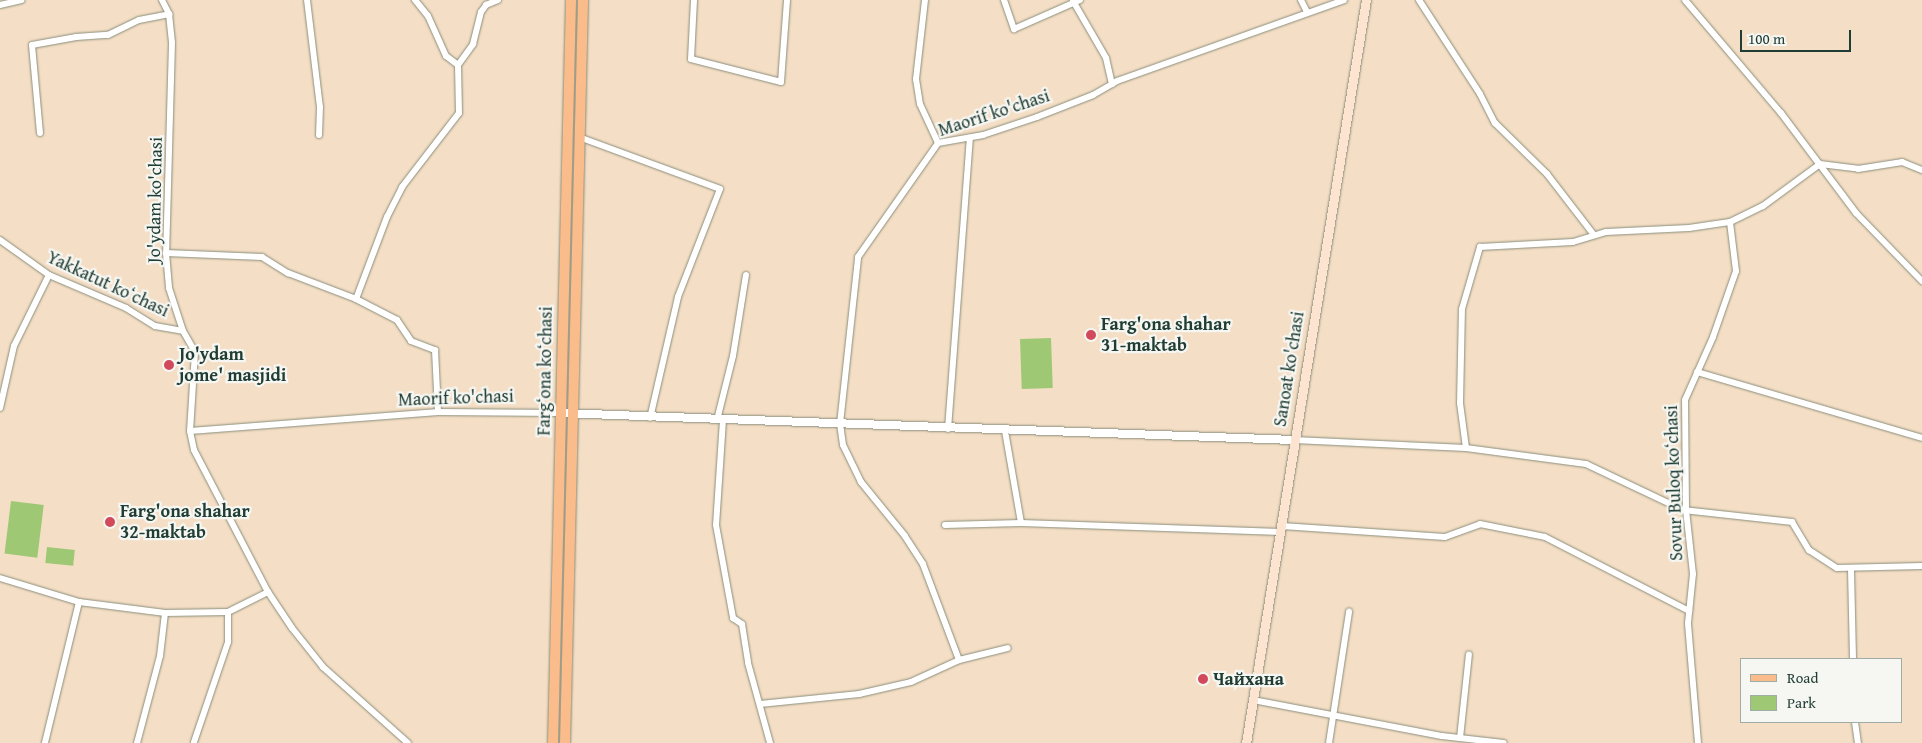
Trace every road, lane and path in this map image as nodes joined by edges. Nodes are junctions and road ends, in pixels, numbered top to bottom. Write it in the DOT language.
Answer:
graph roads {
  1 [pos="21,0"];
  2 [pos="162,0"];
  3 [pos="307,0"];
  4 [pos="415,0"];
  5 [pos="498,0"];
  6 [pos="571,0"];
  7 [pos="583,0"];
  8 [pos="694,0"];
  9 [pos="787,0"];
  10 [pos="925,0"];
  11 [pos="1004,0"];
  12 [pos="1301,0"];
  13 [pos="1344,0"];
  14 [pos="1366,0"];
  15 [pos="1419,0"];
  16 [pos="1685,0"];
  17 [pos="1076,1"];
  18 [pos="0,5"];
  19 [pos="1308,12"];
  20 [pos="169,14"];
  21 [pos="458,65"];
  22 [pos="1112,84"];
  23 [pos="40,133"];
  24 [pos="319,135"];
  25 [pos="579,137"];
  26 [pos="970,138"];
  27 [pos="938,143"];
  28 [pos="1820,164"];
  29 [pos="1922,170"];
  30 [pos="1730,222"];
  31 [pos="1594,234"];
  32 [pos="0,240"];
  33 [pos="166,253"];
  34 [pos="49,275"];
  35 [pos="746,275"];
  36 [pos="1922,281"];
  37 [pos="356,299"];
  38 [pos="183,332"];
  39 [pos="1697,372"];
  40 [pos="0,408"];
  41 [pos="438,412"];
  42 [pos="560,413"];
  43 [pos="572,414"];
  44 [pos="650,418"];
  45 [pos="720,420"];
  46 [pos="840,424"];
  47 [pos="948,429"];
  48 [pos="190,431"];
  49 [pos="1005,431"];
  50 [pos="1922,438"];
  51 [pos="1294,440"];
  52 [pos="1466,448"];
  53 [pos="1686,510"];
  54 [pos="1021,523"];
  55 [pos="944,525"];
  56 [pos="1281,529"];
  57 [pos="1922,566"];
  58 [pos="1851,570"];
  59 [pos="0,578"];
  60 [pos="268,592"];
  61 [pos="79,602"];
  62 [pos="1689,611"];
  63 [pos="228,612"];
  64 [pos="1349,612"];
  65 [pos="165,613"];
  66 [pos="1008,648"];
  67 [pos="1469,654"];
  68 [pos="1853,658"];
  69 [pos="959,660"];
  70 [pos="1253,700"];
  71 [pos="760,704"];
  72 [pos="1334,716"];
  73 [pos="1855,723"];
  74 [pos="1460,738"];
  75 [pos="1442,739"];
  76 [pos="194,742"];
  77 [pos="45,743"];
  78 [pos="138,743"];
  79 [pos="408,743"];
  80 [pos="553,743"];
  81 [pos="565,743"];
  82 [pos="770,743"];
  83 [pos="1246,743"];
  84 [pos="1329,743"];
  85 [pos="1504,743"];
  86 [pos="1698,743"];
  87 [pos="1858,743"];
  1 -- 18 [label="street"];
  2 -- 20 [label="street, Jo'ydam ko'chasi"];
  3 -- 24 [label="street"];
  4 -- 21 [label="street"];
  5 -- 21 [label="street"];
  6 -- 42 [label="main road, Fargʻona koʻchasi"];
  7 -- 25 [label="main road, Fargʻona koʻchasi"];
  8 -- 9 [label="street"];
  10 -- 27 [label="street"];
  11 -- 17 [label="street"];
  12 -- 19 [label="street"];
  13 -- 19 [label="street, Maorif ko'chasi"];
  14 -- 51 [label="main road, Sanoat ko'chasi"];
  15 -- 31 [label="street"];
  16 -- 28 [label="street"];
  17 -- 22 [label="street"];
  19 -- 22 [label="street, Maorif ko'chasi"];
  20 -- 23 [label="street"];
  20 -- 33 [label="street, Jo'ydam ko'chasi"];
  21 -- 37 [label="street"];
  22 -- 26 [label="street, Maorif ko'chasi"];
  25 -- 43 [label="main road, Fargʻona koʻchasi"];
  25 -- 44 [label="street"];
  26 -- 27 [label="street, Maorif ko'chasi"];
  26 -- 47 [label="street"];
  27 -- 46 [label="street, Maorif ko'chasi"];
  28 -- 29 [label="street"];
  28 -- 30 [label="street"];
  28 -- 36 [label="street"];
  30 -- 31 [label="street"];
  30 -- 39 [label="street, Sovur Buloq koʻchasi"];
  31 -- 52 [label="street"];
  32 -- 34 [label="street, Yakkatut koʻchasi"];
  33 -- 37 [label="street"];
  33 -- 38 [label="street, Jo'ydam ko'chasi"];
  34 -- 38 [label="street, Yakkatut koʻchasi"];
  34 -- 40 [label="street"];
  35 -- 45 [label="street"];
  37 -- 41 [label="street"];
  38 -- 48 [label="street, Jo'ydam ko'chasi"];
  39 -- 50 [label="street"];
  39 -- 53 [label="street, Sovur Buloq koʻchasi"];
  41 -- 42 [label="street, Maorif ko'chasi"];
  41 -- 48 [label="street, Maorif ko'chasi"];
  42 -- 43 [label="street, Maorif ko'chasi"];
  42 -- 80 [label="main road, Fargʻona koʻchasi"];
  43 -- 44 [label="street, Maorif ko'chasi"];
  43 -- 81 [label="main road, Fargʻona koʻchasi"];
  44 -- 45 [label="street, Maorif ko'chasi"];
  45 -- 46 [label="street, Maorif ko'chasi"];
  45 -- 71 [label="street"];
  46 -- 47 [label="street, Maorif ko'chasi"];
  46 -- 69 [label="street"];
  47 -- 49 [label="street, Maorif ko'chasi"];
  48 -- 60 [label="street, Jo'ydam ko'chasi"];
  49 -- 51 [label="street, Maorif ko'chasi"];
  49 -- 54 [label="street"];
  51 -- 52 [label="street"];
  51 -- 56 [label="main road, Sanoat ko'chasi"];
  52 -- 53 [label="street"];
  53 -- 58 [label="street"];
  53 -- 62 [label="street, Sovur Buloq koʻchasi"];
  54 -- 55 [label="street"];
  54 -- 56 [label="street"];
  56 -- 62 [label="street"];
  56 -- 70 [label="main road, Sanoat ko'chasi"];
  57 -- 58 [label="street"];
  58 -- 68 [label="street"];
  59 -- 61 [label="street"];
  60 -- 63 [label="street"];
  60 -- 79 [label="street, Jo'ydam ko'chasi"];
  61 -- 65 [label="street"];
  61 -- 77 [label="street"];
  62 -- 86 [label="street, Sovur Buloq koʻchasi"];
  63 -- 65 [label="street"];
  63 -- 76 [label="street"];
  64 -- 72 [label="street"];
  65 -- 78 [label="street"];
  66 -- 69 [label="street"];
  67 -- 74 [label="street"];
  69 -- 71 [label="street"];
  70 -- 72 [label="street"];
  70 -- 83 [label="main road, Sanoat ko'chasi"];
  71 -- 82 [label="street"];
  72 -- 75 [label="street"];
  72 -- 84 [label="street"];
  73 -- 87 [label="street"];
  74 -- 75 [label="street"];
  74 -- 85 [label="street"];
}
